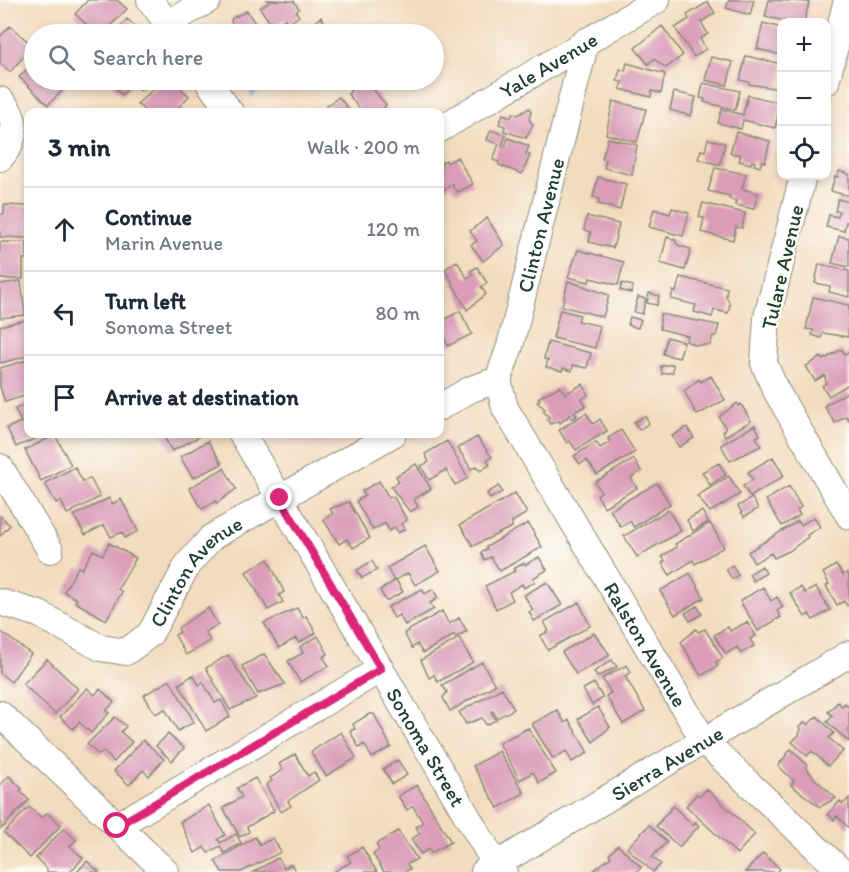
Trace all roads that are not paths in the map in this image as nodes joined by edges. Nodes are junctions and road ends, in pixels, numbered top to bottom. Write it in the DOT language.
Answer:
graph roads {
  1 [pos="150,0"];
  2 [pos="208,0"];
  3 [pos="657,0"];
  4 [pos="847,0"];
  5 [pos="167,24"];
  6 [pos="177,24"];
  7 [pos="586,41"];
  8 [pos="829,72"];
  9 [pos="214,90"];
  10 [pos="0,100"];
  11 [pos="227,108"];
  12 [pos="444,127"];
  13 [pos="0,158"];
  14 [pos="802,180"];
  15 [pos="498,380"];
  16 [pos="444,405"];
  17 [pos="244,438"];
  18 [pos="386,438"];
  19 [pos="0,467"];
  20 [pos="280,498"];
  21 [pos="849,516"];
  22 [pos="50,550"];
  23 [pos="0,602"];
  24 [pos="849,654"];
  25 [pos="381,669"];
  26 [pos="0,714"];
  27 [pos="704,741"];
  28 [pos="117,826"];
  29 [pos="494,870"];
  30 [pos="166,872"];
  31 [pos="842,872"];
  1 -- 5 [label="street"];
  2 -- 6 [label="street"];
  3 -- 7 [label="street, Yale Avenue"];
  4 -- 8 [label="street"];
  7 -- 12 [label="street, Yale Avenue"];
  7 -- 15 [label="street, Clinton Avenue"];
  9 -- 11 [label="street"];
  10 -- 13 [label="street"];
  14 -- 21 [label="street, Tulare Avenue"];
  15 -- 16 [label="street"];
  15 -- 27 [label="street, Ralston Avenue"];
  17 -- 20 [label="street, Sonoma Street"];
  18 -- 20 [label="street, Clinton Avenue"];
  19 -- 22 [label="street"];
  20 -- 23 [label="street, Clinton Avenue"];
  20 -- 25 [label="street, Sonoma Street"];
  24 -- 27 [label="street, Sierra Avenue"];
  25 -- 28 [label="street"];
  25 -- 29 [label="street, Sonoma Street"];
  26 -- 28 [label="street"];
  27 -- 29 [label="street, Sierra Avenue"];
  27 -- 31 [label="street, Ralston Avenue"];
  28 -- 30 [label="street"];
}
